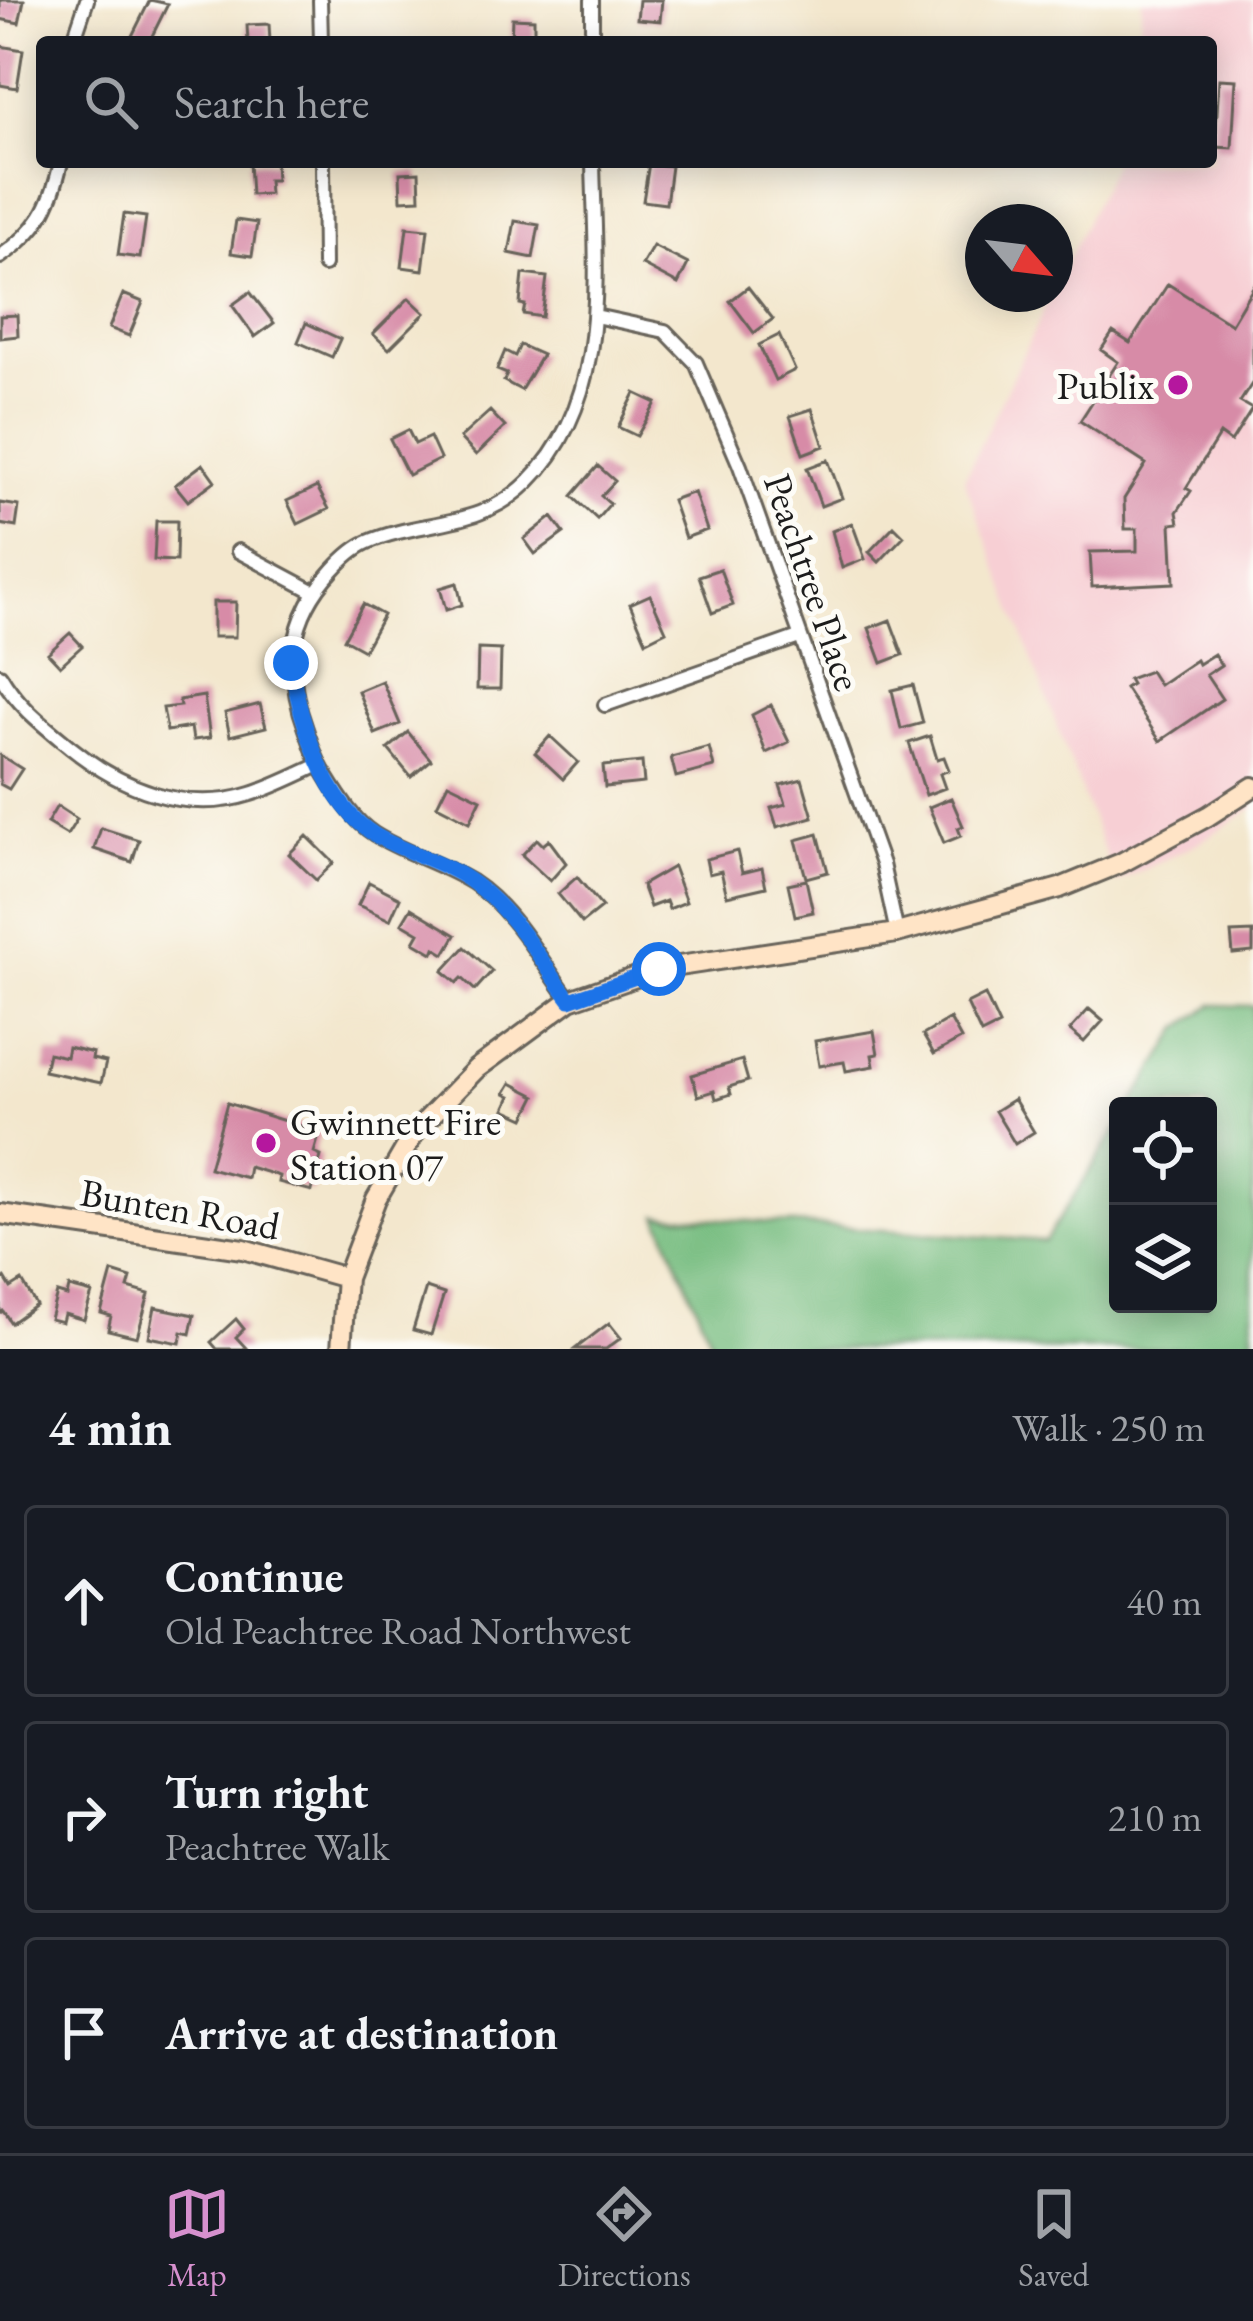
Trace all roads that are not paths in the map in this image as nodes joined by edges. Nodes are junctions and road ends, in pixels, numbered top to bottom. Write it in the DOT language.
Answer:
graph roads {
  1 [pos="87,0"];
  2 [pos="320,0"];
  3 [pos="592,0"];
  4 [pos="75,36"];
  5 [pos="321,36"];
  6 [pos="592,36"];
  7 [pos="60,168"];
  8 [pos="323,168"];
  9 [pos="593,168"];
  10 [pos="0,256"];
  11 [pos="324,265"];
  12 [pos="595,316"];
  13 [pos="238,551"];
  14 [pos="313,591"];
  15 [pos="799,637"];
  16 [pos="0,675"];
  17 [pos="605,705"];
  18 [pos="319,765"];
  19 [pos="1253,787"];
  20 [pos="897,934"];
  21 [pos="570,1000"];
  22 [pos="0,1214"];
  23 [pos="346,1278"];
  24 [pos="341,1349"];
  1 -- 4 [label="street"];
  2 -- 5 [label="street"];
  3 -- 6 [label="street"];
  7 -- 10 [label="street"];
  8 -- 11 [label="street"];
  9 -- 12 [label="street"];
  12 -- 14 [label="street"];
  12 -- 15 [label="street, Peachtree Place"];
  13 -- 14 [label="street"];
  14 -- 18 [label="street"];
  15 -- 17 [label="street"];
  15 -- 20 [label="street, Peachtree Place"];
  16 -- 18 [label="street"];
  18 -- 21 [label="street"];
  19 -- 20 [label="main road"];
  20 -- 21 [label="main road"];
  21 -- 23 [label="main road"];
  22 -- 23 [label="main road, Bunten Road"];
  23 -- 24 [label="main road"];
}
